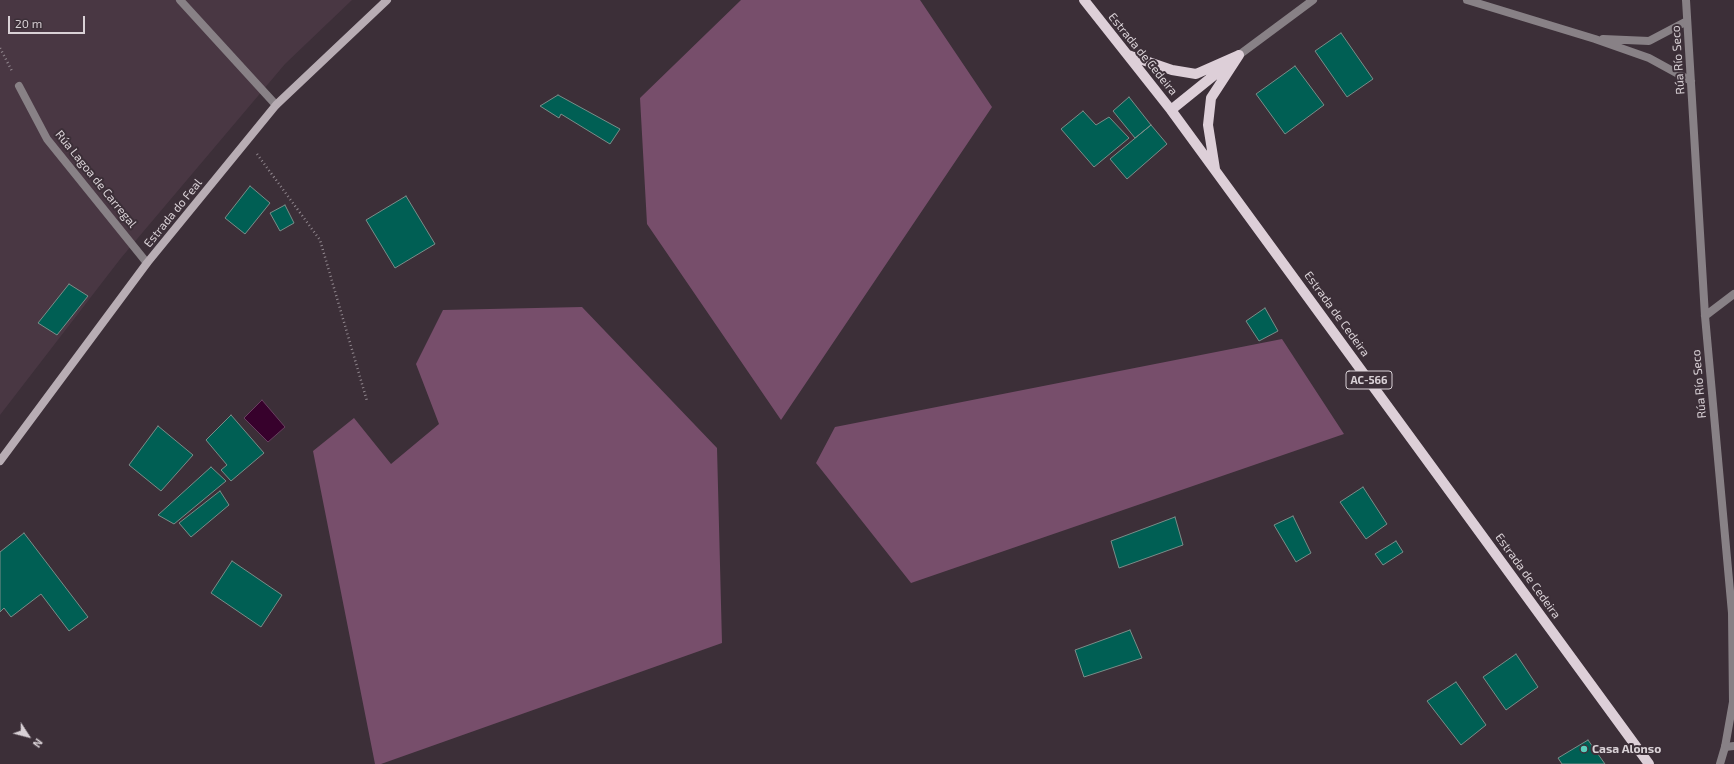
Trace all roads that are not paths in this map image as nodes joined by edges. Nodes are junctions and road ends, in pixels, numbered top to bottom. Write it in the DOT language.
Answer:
graph roads {
  1 [pos="180,0"];
  2 [pos="388,0"];
  3 [pos="1084,0"];
  4 [pos="1313,0"];
  5 [pos="1467,0"];
  6 [pos="1686,0"];
  7 [pos="1687,21"];
  8 [pos="1595,39"];
  9 [pos="1128,55"];
  10 [pos="1239,55"];
  11 [pos="1691,81"];
  12 [pos="19,86"];
  13 [pos="276,105"];
  14 [pos="1171,110"];
  15 [pos="1216,171"];
  16 [pos="147,263"];
  17 [pos="1734,294"];
  18 [pos="1705,316"];
  19 [pos="0,460"];
  20 [pos="1734,746"];
  21 [pos="1725,747"];
  22 [pos="1649,764"];
  23 [pos="1720,764"];
  1 -- 13 [label="street"];
  2 -- 13 [label="main road, Estrada do Feal"];
  3 -- 9 [label="main road, Estrada de Cedeira / AC-566"];
  4 -- 10 [label="street"];
  5 -- 8 [label="street"];
  6 -- 7 [label="street, Rúa Río Seco"];
  7 -- 8 [label="street"];
  7 -- 11 [label="street, Rúa Río Seco"];
  8 -- 11 [label="street"];
  9 -- 10 [label="main road"];
  9 -- 14 [label="main road, Estrada de Cedeira / AC-566"];
  10 -- 14 [label="main road"];
  10 -- 15 [label="main road"];
  11 -- 18 [label="street, Rúa Río Seco"];
  12 -- 16 [label="street, Rúa Lagoa de Carregal"];
  13 -- 16 [label="main road, Estrada do Feal"];
  14 -- 15 [label="main road, Estrada de Cedeira / AC-566"];
  15 -- 22 [label="main road, Estrada de Cedeira / AC-566"];
  16 -- 19 [label="main road, Estrada do Feal"];
  17 -- 18 [label="street"];
  18 -- 21 [label="street, Rúa Río Seco"];
  20 -- 21 [label="street"];
  21 -- 23 [label="street, Rúa Río Seco"];
}
